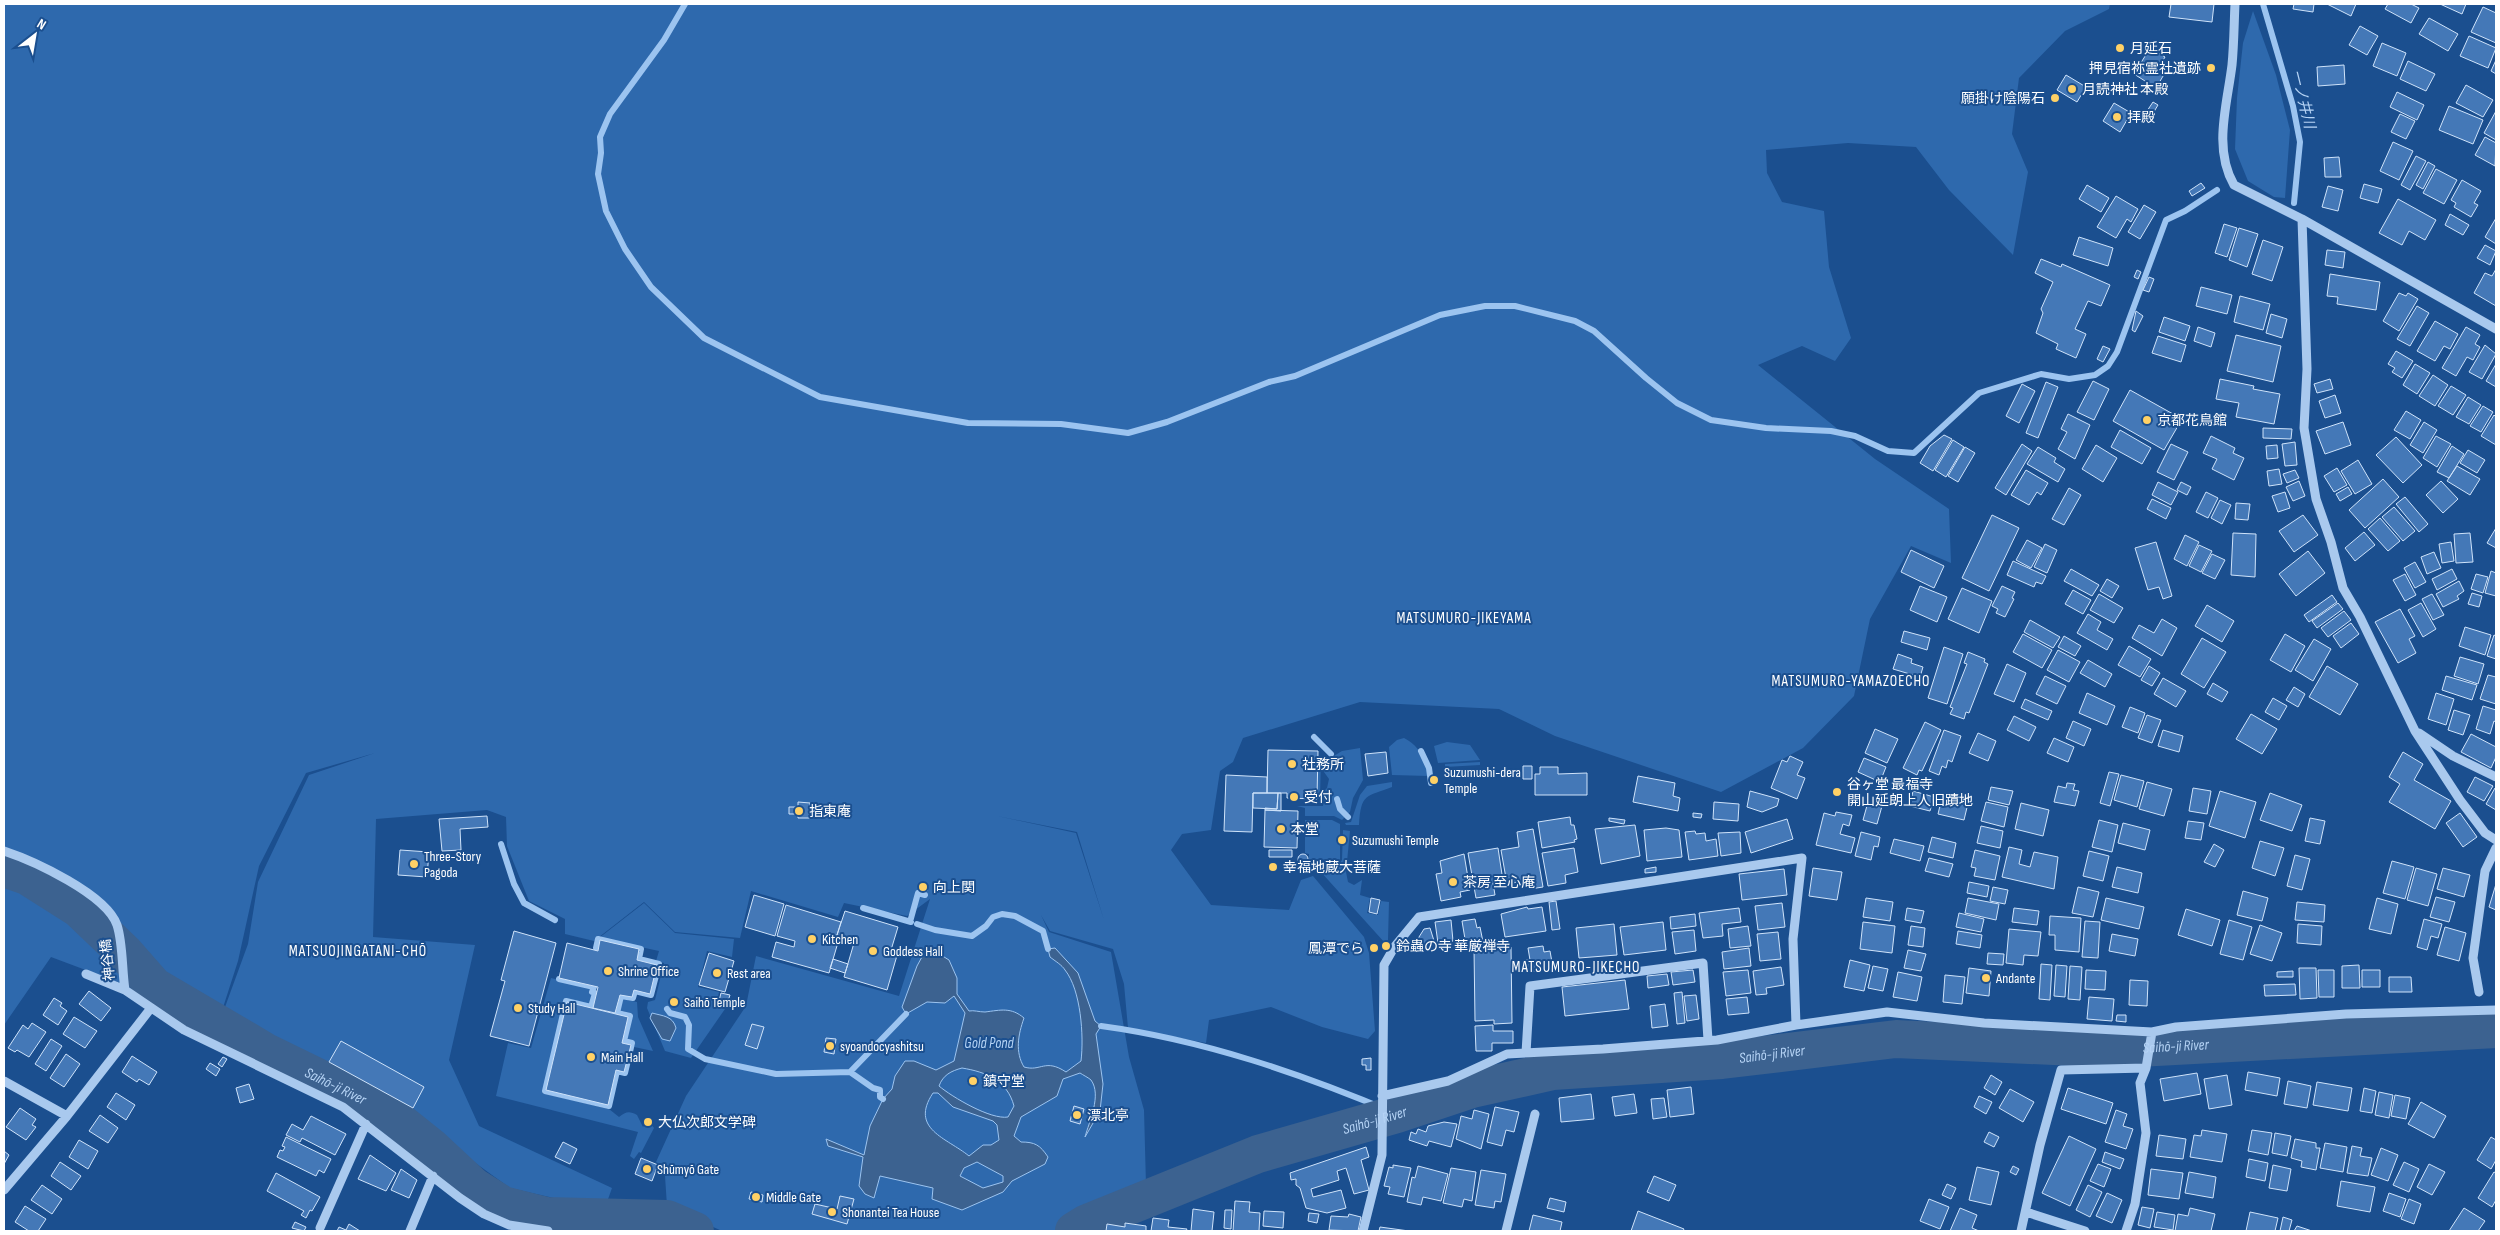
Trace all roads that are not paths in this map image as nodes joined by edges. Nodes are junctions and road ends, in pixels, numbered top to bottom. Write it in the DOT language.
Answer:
graph roads {
  1 [pos="2235,4"];
  2 [pos="2302,219"];
  3 [pos="2496,329"];
  4 [pos="2414,730"];
  5 [pos="2496,777"];
  6 [pos="2496,840"];
  7 [pos="2496,848"];
  8 [pos="4,851"];
  9 [pos="86,974"];
  10 [pos="125,990"];
  11 [pos="2479,992"];
  12 [pos="151,1008"];
  13 [pos="2496,1010"];
  14 [pos="1796,1025"];
  15 [pos="2152,1032"];
  16 [pos="1708,1040"];
  17 [pos="1526,1053"];
  18 [pos="2146,1068"];
  19 [pos="4,1081"];
  20 [pos="1382,1096"];
  21 [pos="1535,1114"];
  22 [pos="67,1116"];
  23 [pos="366,1124"];
  24 [pos="433,1176"];
  25 [pos="4,1190"];
  26 [pos="2026,1212"];
  27 [pos="320,1228"];
  28 [pos="410,1231"];
  29 [pos="548,1231"];
  30 [pos="1363,1231"];
  31 [pos="1506,1231"];
  32 [pos="2021,1231"];
  33 [pos="2085,1231"];
  34 [pos="2126,1231"];
  1 -- 2 [label="street"];
  2 -- 3 [label="street"];
  2 -- 4 [label="street"];
  4 -- 5 [label="street"];
  4 -- 6 [label="street"];
  7 -- 11 [label="street"];
  8 -- 10 [label="street, 神谷橋"];
  9 -- 10 [label="street"];
  10 -- 12 [label="street"];
  12 -- 22 [label="street"];
  12 -- 23 [label="street"];
  13 -- 15 [label="street"];
  14 -- 15 [label="street"];
  14 -- 16 [label="street"];
  14 -- 20 [label="street"];
  15 -- 18 [label="street"];
  16 -- 17 [label="street"];
  16 -- 17 [label="street"];
  17 -- 20 [label="street"];
  18 -- 26 [label="street"];
  18 -- 34 [label="street"];
  19 -- 22 [label="street"];
  20 -- 30 [label="street"];
  21 -- 31 [label="street"];
  22 -- 25 [label="street"];
  23 -- 24 [label="street"];
  23 -- 27 [label="street"];
  24 -- 28 [label="street"];
  24 -- 29 [label="street"];
  26 -- 32 [label="street"];
  26 -- 33 [label="street"];
}
